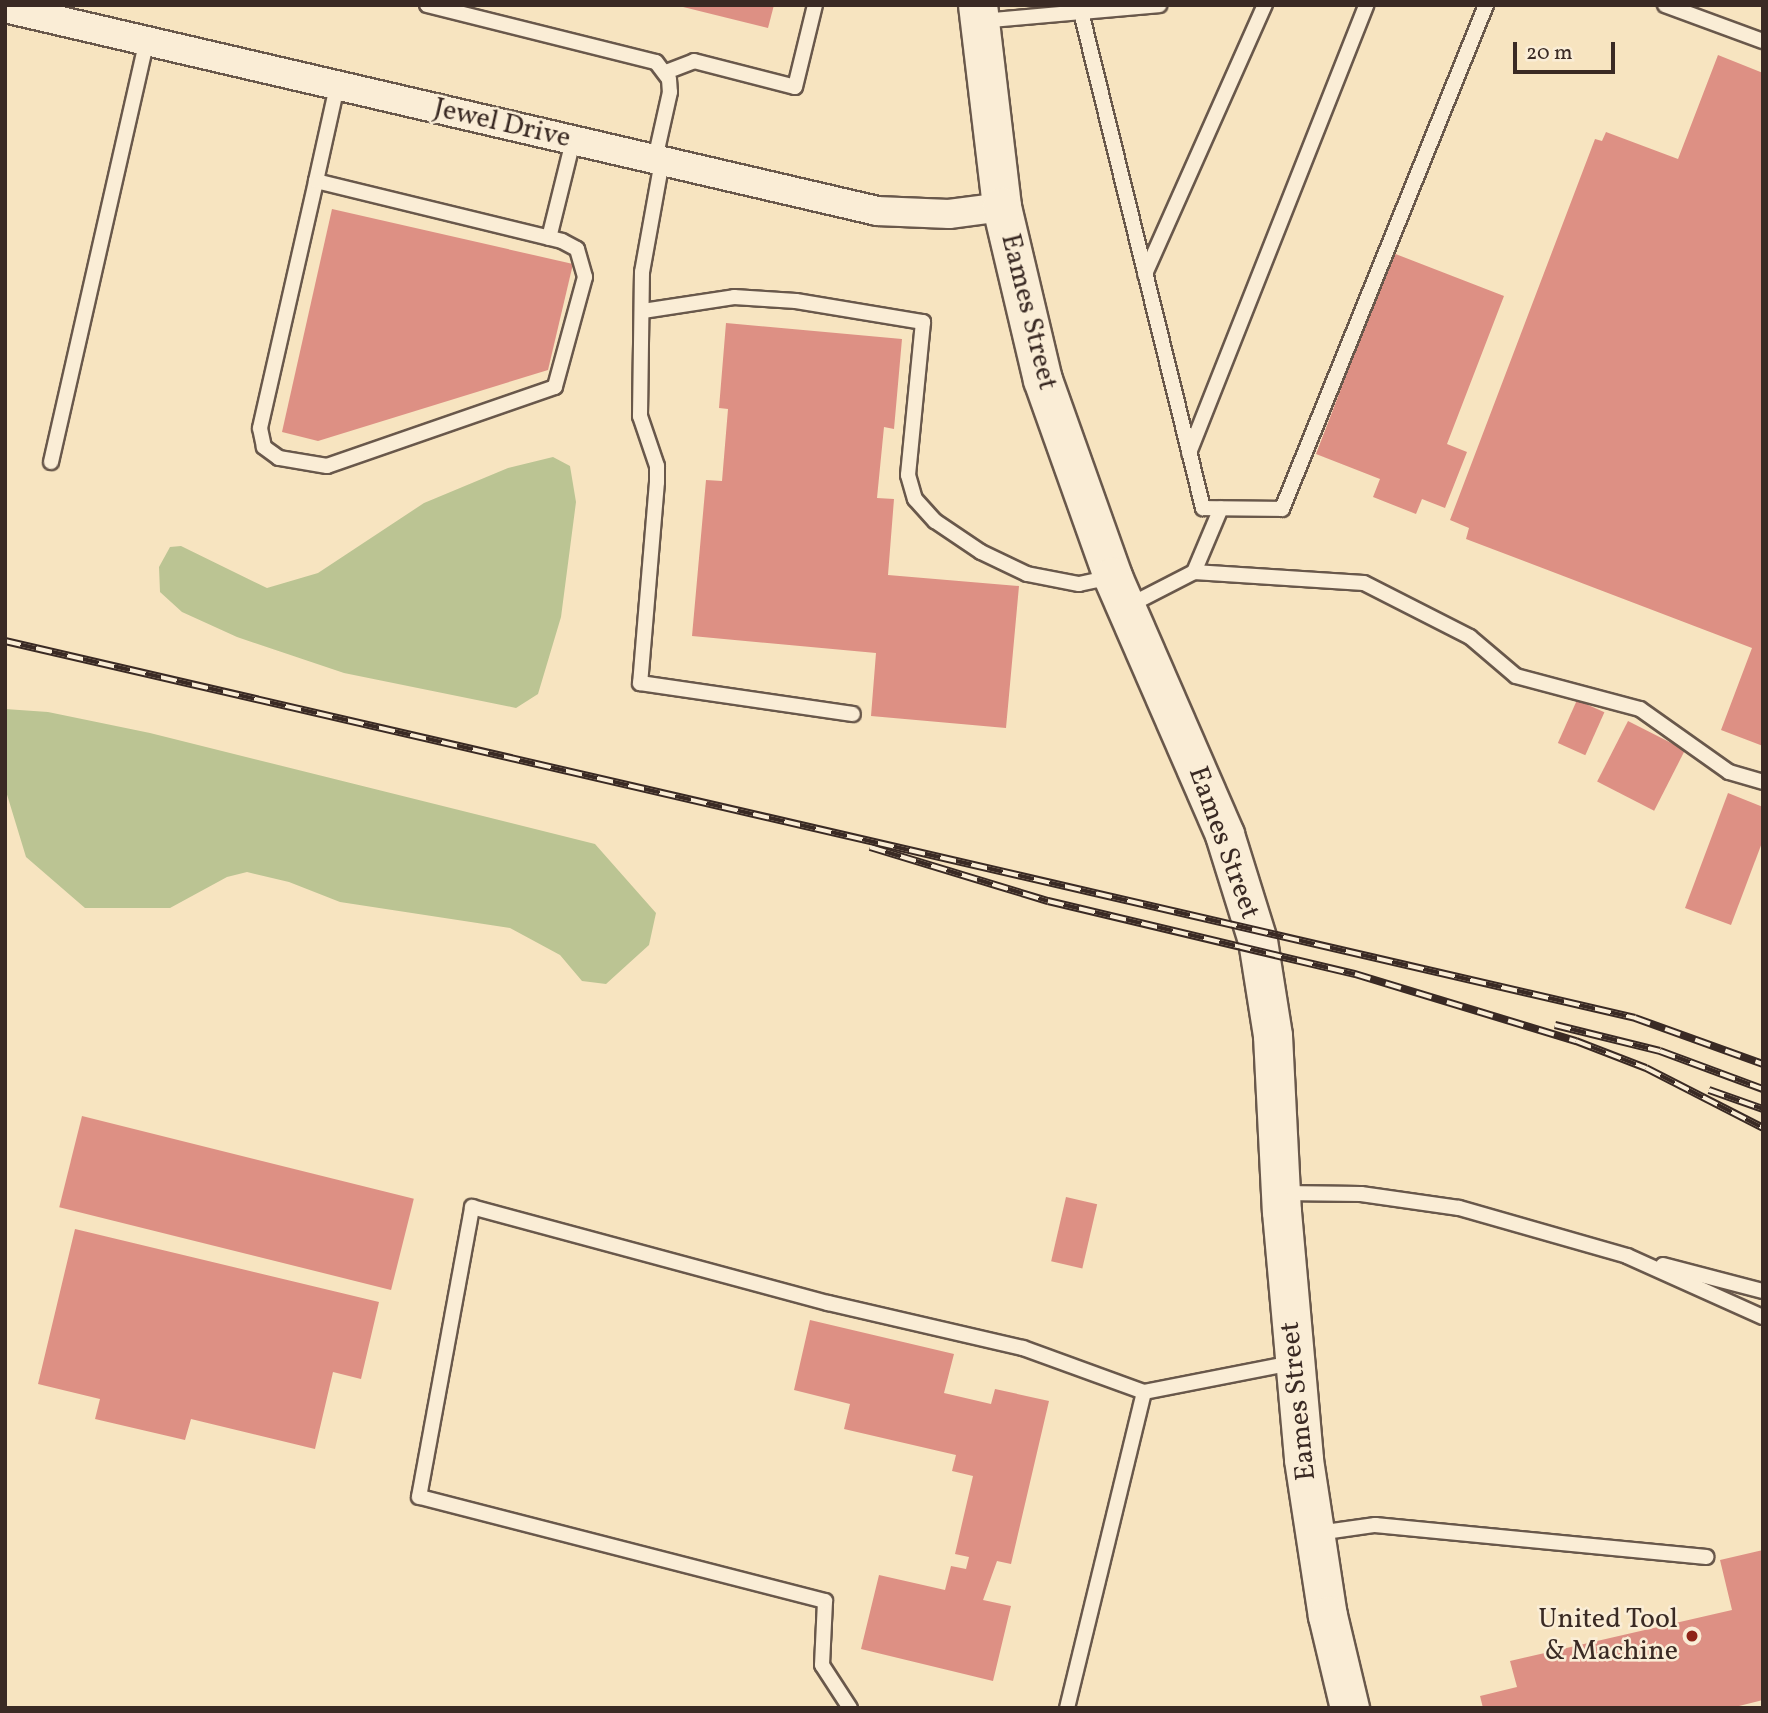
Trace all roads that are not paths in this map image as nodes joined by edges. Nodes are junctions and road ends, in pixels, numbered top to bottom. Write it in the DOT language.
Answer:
graph roads {
  1 [pos="427,5"];
  2 [pos="815,5"];
  3 [pos="1159,5"];
  4 [pos="1265,5"];
  5 [pos="1366,5"];
  6 [pos="1486,5"];
  7 [pos="1665,5"];
  8 [pos="5,8"];
  9 [pos="1081,12"];
  10 [pos="979,13"];
  11 [pos="75,15"];
  12 [pos="147,41"];
  13 [pos="1763,41"];
  14 [pos="666,72"];
  15 [pos="337,86"];
  16 [pos="573,141"];
  17 [pos="658,160"];
  18 [pos="316,181"];
  19 [pos="1002,206"];
  20 [pos="548,237"];
  21 [pos="1145,274"];
  22 [pos="643,311"];
  23 [pos="1189,453"];
  24 [pos="51,462"];
  25 [pos="1221,508"];
  26 [pos="1194,572"];
  27 [pos="1120,592"];
  28 [pos="853,714"];
  29 [pos="1763,782"];
  30 [pos="1281,1193"];
  31 [pos="1628,1256"];
  32 [pos="1763,1291"];
  33 [pos="1763,1317"];
  34 [pos="1294,1363"];
  35 [pos="1144,1392"];
  36 [pos="1313,1534"];
  37 [pos="1706,1557"];
  38 [pos="850,1708"];
  39 [pos="1067,1708"];
  40 [pos="1350,1708"];
  1 -- 14 [label="lane"];
  2 -- 14 [label="lane"];
  3 -- 9 [label="lane"];
  4 -- 21 [label="lane"];
  5 -- 23 [label="lane"];
  6 -- 25 [label="lane"];
  7 -- 13 [label="lane"];
  8 -- 11 [label="street, Jewel Drive"];
  9 -- 10 [label="lane"];
  9 -- 21 [label="lane"];
  10 -- 19 [label="main road, Eames Street"];
  11 -- 12 [label="street, Jewel Drive"];
  12 -- 15 [label="street, Jewel Drive"];
  12 -- 24 [label="lane"];
  14 -- 17 [label="lane"];
  15 -- 16 [label="street, Jewel Drive"];
  15 -- 18 [label="lane"];
  16 -- 17 [label="street, Jewel Drive"];
  16 -- 20 [label="lane"];
  17 -- 19 [label="street, Jewel Drive"];
  17 -- 22 [label="lane"];
  18 -- 20 [label="lane"];
  18 -- 20 [label="lane"];
  19 -- 27 [label="main road, Eames Street"];
  21 -- 23 [label="lane"];
  22 -- 27 [label="lane"];
  22 -- 28 [label="lane"];
  23 -- 25 [label="lane"];
  25 -- 26 [label="lane"];
  26 -- 27 [label="lane"];
  26 -- 29 [label="lane"];
  27 -- 30 [label="main road, Eames Street"];
  30 -- 31 [label="lane"];
  30 -- 34 [label="main road, Eames Street"];
  31 -- 32 [label="lane"];
  31 -- 33 [label="lane"];
  34 -- 35 [label="lane"];
  34 -- 36 [label="main road, Eames Street"];
  35 -- 38 [label="lane"];
  35 -- 39 [label="lane"];
  36 -- 37 [label="lane"];
  36 -- 40 [label="main road, Eames Street"];
}
